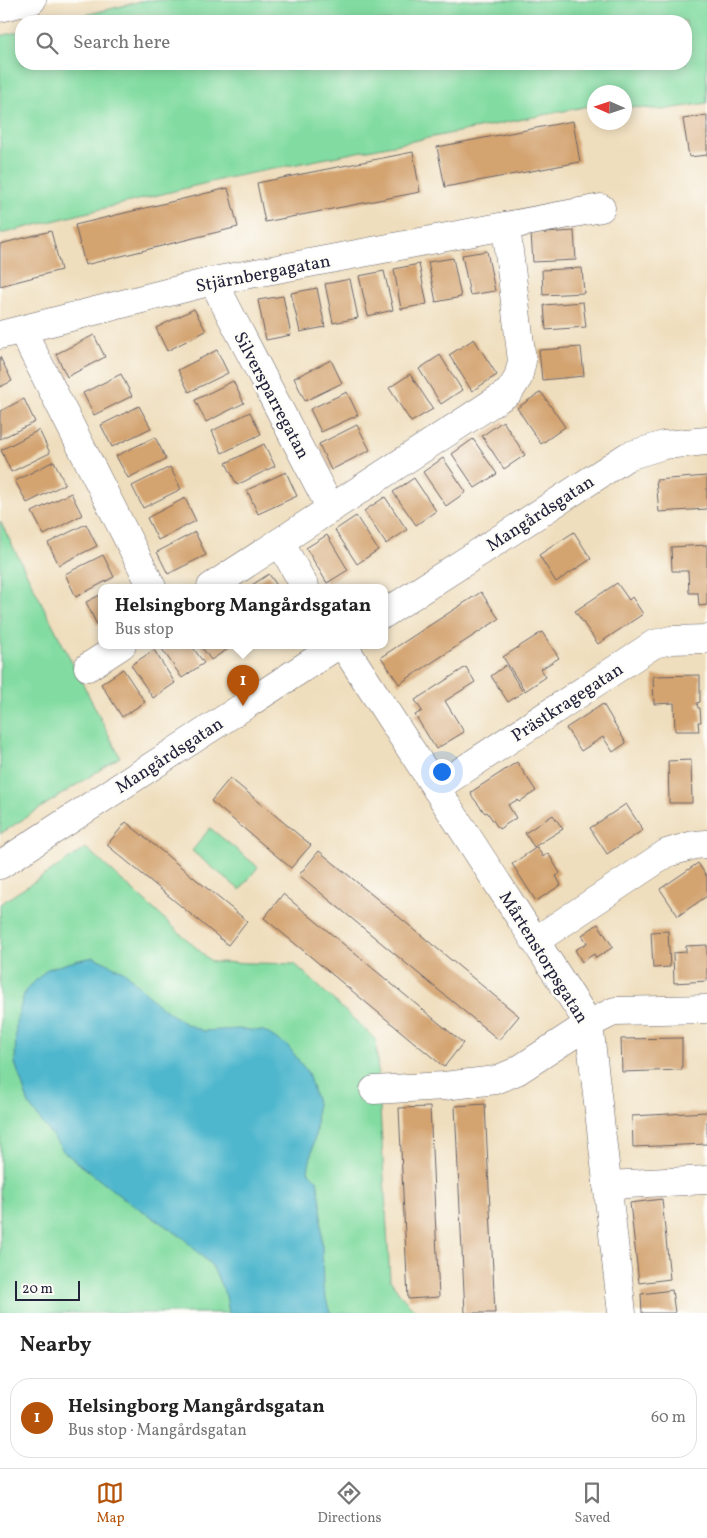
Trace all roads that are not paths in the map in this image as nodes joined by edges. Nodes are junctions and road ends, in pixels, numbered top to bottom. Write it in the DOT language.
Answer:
graph roads {
  1 [pos="32,0"];
  2 [pos="0,8"];
  3 [pos="601,208"];
  4 [pos="506,226"];
  5 [pos="213,282"];
  6 [pos="11,332"];
  7 [pos="707,441"];
  8 [pos="331,509"];
  9 [pos="280,542"];
  10 [pos="150,584"];
  11 [pos="215,584"];
  12 [pos="302,584"];
  13 [pos="388,611"];
  14 [pos="707,639"];
  15 [pos="116,649"];
  16 [pos="332,649"];
  17 [pos="341,649"];
  18 [pos="88,667"];
  19 [pos="436,788"];
  20 [pos="707,844"];
  21 [pos="0,865"];
  22 [pos="535,941"];
  23 [pos="707,1009"];
  24 [pos="589,1024"];
  25 [pos="374,1090"];
  26 [pos="707,1180"];
  27 [pos="607,1185"];
  28 [pos="622,1313"];
  1 -- 2 [label="street"];
  3 -- 4 [label="street, Stjärnbergagatan"];
  4 -- 5 [label="street, Stjärnbergagatan"];
  4 -- 8 [label="street"];
  5 -- 6 [label="street, Stjärnbergagatan"];
  5 -- 8 [label="street, Silversparregatan"];
  6 -- 10 [label="street, Stjärnbergagatan"];
  7 -- 13 [label="street, Mangårdsgatan"];
  8 -- 9 [label="street"];
  9 -- 11 [label="street"];
  9 -- 12 [label="street"];
  14 -- 19 [label="street, Prästkragegatan"];
  15 -- 18 [label="street"];
  16 -- 21 [label="street, Mangårdsgatan"];
  17 -- 19 [label="street, Mårtenstorpsgatan"];
  19 -- 22 [label="street, Mårtenstorpsgatan"];
  20 -- 22 [label="street"];
  22 -- 24 [label="street, Mårtenstorpsgatan"];
  23 -- 24 [label="street"];
  24 -- 25 [label="street"];
  24 -- 27 [label="street, Mårtenstorpsgatan"];
  26 -- 27 [label="street"];
  27 -- 28 [label="street, Mårtenstorpsgatan"];
}
